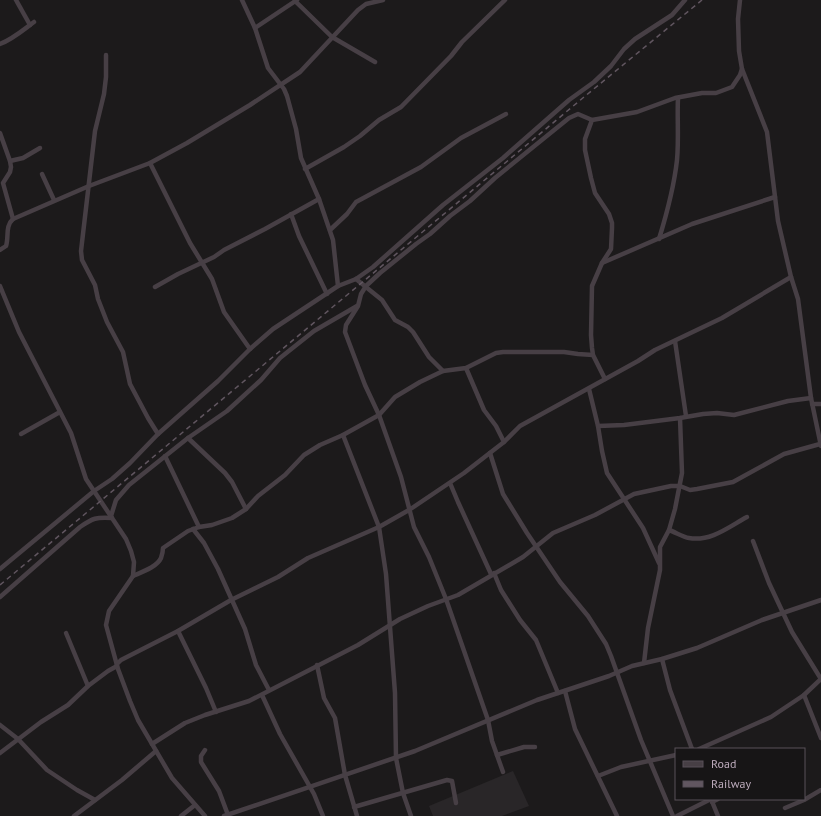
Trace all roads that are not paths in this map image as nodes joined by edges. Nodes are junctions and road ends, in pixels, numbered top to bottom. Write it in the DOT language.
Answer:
graph roads {
  1 [pos="16,0"];
  2 [pos="242,0"];
  3 [pos="383,0"];
  4 [pos="505,0"];
  5 [pos="685,0"];
  6 [pos="740,0"];
  7 [pos="296,1"];
  8 [pos="255,28"];
  9 [pos="332,37"];
  10 [pos="0,44"];
  11 [pos="106,55"];
  12 [pos="374,62"];
  13 [pos="742,69"];
  14 [pos="281,84"];
  15 [pos="678,98"];
  16 [pos="506,114"];
  17 [pos="592,120"];
  18 [pos="0,133"];
  19 [pos="40,148"];
  20 [pos="10,161"];
  21 [pos="150,163"];
  22 [pos="306,169"];
  23 [pos="42,174"];
  24 [pos="2,180"];
  25 [pos="89,186"];
  26 [pos="775,198"];
  27 [pos="319,199"];
  28 [pos="54,200"];
  29 [pos="291,214"];
  30 [pos="13,219"];
  31 [pos="330,230"];
  32 [pos="659,239"];
  33 [pos="0,250"];
  34 [pos="602,262"];
  35 [pos="202,263"];
  36 [pos="791,277"];
  37 [pos="356,279"];
  38 [pos="0,286"];
  39 [pos="338,286"];
  40 [pos="366,286"];
  41 [pos="155,287"];
  42 [pos="327,294"];
  43 [pos="358,306"];
  44 [pos="675,341"];
  45 [pos="250,349"];
  46 [pos="594,355"];
  47 [pos="466,368"];
  48 [pos="443,371"];
  49 [pos="605,379"];
  50 [pos="588,389"];
  51 [pos="811,398"];
  52 [pos="812,404"];
  53 [pos="821,404"];
  54 [pos="60,412"];
  55 [pos="379,415"];
  56 [pos="686,416"];
  57 [pos="680,418"];
  58 [pos="598,426"];
  59 [pos="21,434"];
  60 [pos="158,434"];
  61 [pos="343,434"];
  62 [pos="188,438"];
  63 [pos="504,442"];
  64 [pos="821,445"];
  65 [pos="490,453"];
  66 [pos="165,456"];
  67 [pos="450,483"];
  68 [pos="680,486"];
  69 [pos="94,491"];
  70 [pos="624,499"];
  71 [pos="246,509"];
  72 [pos="409,510"];
  73 [pos="112,517"];
  74 [pos="748,517"];
  75 [pos="199,527"];
  76 [pos="379,527"];
  77 [pos="193,529"];
  78 [pos="669,530"];
  79 [pos="753,541"];
  80 [pos="536,547"];
  81 [pos="661,565"];
  82 [pos="0,569"];
  83 [pos="493,574"];
  84 [pos="134,576"];
  85 [pos="0,597"];
  86 [pos="446,599"];
  87 [pos="231,600"];
  88 [pos="821,600"];
  89 [pos="784,613"];
  90 [pos="389,626"];
  91 [pos="178,631"];
  92 [pos="66,633"];
  93 [pos="662,659"];
  94 [pos="644,662"];
  95 [pos="117,665"];
  96 [pos="317,665"];
  97 [pos="618,673"];
  98 [pos="821,679"];
  99 [pos="88,686"];
  100 [pos="269,690"];
  101 [pos="565,691"];
  102 [pos="558,693"];
  103 [pos="262,695"];
  104 [pos="804,695"];
  105 [pos="216,712"];
  106 [pos="488,720"];
  107 [pos="0,725"];
  108 [pos="820,732"];
  109 [pos="18,738"];
  110 [pos="821,738"];
  111 [pos="152,744"];
  112 [pos="535,747"];
  113 [pos="692,748"];
  114 [pos="701,748"];
  115 [pos="205,750"];
  116 [pos="156,751"];
  117 [pos="0,753"];
  118 [pos="497,755"];
  119 [pos="675,755"];
  120 [pos="396,758"];
  121 [pos="649,761"];
  122 [pos="503,772"];
  123 [pos="345,775"];
  124 [pos="598,776"];
  125 [pos="310,787"];
  126 [pos="821,790"];
  127 [pos="403,793"];
  128 [pos="805,799"];
  129 [pos="95,800"];
  130 [pos="711,800"];
  131 [pos="804,800"];
  132 [pos="456,803"];
  133 [pos="194,805"];
  134 [pos="354,807"];
  135 [pos="785,808"];
  136 [pos="226,815"];
  137 [pos="74,816"];
  138 [pos="180,816"];
  139 [pos="205,816"];
  140 [pos="323,816"];
  141 [pos="357,816"];
  142 [pos="411,816"];
  143 [pos="617,816"];
  144 [pos="673,816"];
  145 [pos="678,816"];
  146 [pos="718,816"];
  1 -- 10 [label="street"];
  2 -- 8 [label="street"];
  3 -- 9 [label="street"];
  4 -- 22 [label="street"];
  5 -- 37 [label="street"];
  6 -- 13 [label="street"];
  7 -- 8 [label="street"];
  7 -- 9 [label="street"];
  8 -- 14 [label="street"];
  9 -- 12 [label="street"];
  9 -- 14 [label="street"];
  11 -- 25 [label="street"];
  13 -- 15 [label="street"];
  13 -- 26 [label="street"];
  14 -- 21 [label="street"];
  14 -- 22 [label="street"];
  15 -- 17 [label="street"];
  15 -- 32 [label="street"];
  16 -- 31 [label="street"];
  17 -- 34 [label="street"];
  17 -- 40 [label="street"];
  18 -- 20 [label="street"];
  19 -- 20 [label="street"];
  20 -- 24 [label="street"];
  21 -- 25 [label="street"];
  21 -- 35 [label="street"];
  22 -- 27 [label="street"];
  23 -- 28 [label="street"];
  24 -- 30 [label="street"];
  25 -- 28 [label="street"];
  25 -- 60 [label="street"];
  26 -- 32 [label="street"];
  26 -- 36 [label="street"];
  27 -- 29 [label="street"];
  27 -- 31 [label="street"];
  28 -- 30 [label="street"];
  29 -- 35 [label="street"];
  29 -- 42 [label="street"];
  30 -- 33 [label="street"];
  31 -- 39 [label="street"];
  32 -- 34 [label="street"];
  34 -- 46 [label="street"];
  35 -- 41 [label="street"];
  35 -- 45 [label="street"];
  36 -- 44 [label="street"];
  36 -- 51 [label="street"];
  37 -- 39 [label="street"];
  37 -- 40 [label="street"];
  38 -- 54 [label="street"];
  39 -- 42 [label="street"];
  40 -- 43 [label="street"];
  40 -- 48 [label="street"];
  42 -- 45 [label="street"];
  43 -- 55 [label="street"];
  43 -- 62 [label="street"];
  44 -- 49 [label="street"];
  44 -- 56 [label="street"];
  45 -- 60 [label="street"];
  46 -- 47 [label="street"];
  46 -- 49 [label="street"];
  47 -- 48 [label="street"];
  47 -- 63 [label="street"];
  48 -- 55 [label="street"];
  49 -- 50 [label="street"];
  50 -- 58 [label="street"];
  50 -- 63 [label="street"];
  51 -- 52 [label="street"];
  51 -- 56 [label="street"];
  52 -- 53 [label="street"];
  52 -- 64 [label="street"];
  54 -- 59 [label="street"];
  54 -- 69 [label="street"];
  55 -- 61 [label="street"];
  55 -- 72 [label="street"];
  56 -- 57 [label="street"];
  57 -- 58 [label="street"];
  57 -- 68 [label="street"];
  58 -- 70 [label="street"];
  60 -- 69 [label="street"];
  61 -- 71 [label="street"];
  61 -- 76 [label="street"];
  62 -- 66 [label="street"];
  62 -- 71 [label="street"];
  63 -- 65 [label="street"];
  64 -- 68 [label="street"];
  65 -- 67 [label="street"];
  65 -- 80 [label="street"];
  66 -- 73 [label="street"];
  66 -- 75 [label="street"];
  67 -- 72 [label="street"];
  67 -- 83 [label="street"];
  68 -- 70 [label="street"];
  68 -- 78 [label="street"];
  69 -- 73 [label="street"];
  69 -- 82 [label="street"];
  70 -- 80 [label="street"];
  70 -- 81 [label="street"];
  71 -- 75 [label="street"];
  72 -- 76 [label="street"];
  72 -- 86 [label="street"];
  73 -- 84 [label="street"];
  73 -- 85 [label="street"];
  74 -- 78 [label="street"];
  75 -- 77 [label="street"];
  76 -- 87 [label="street"];
  76 -- 90 [label="street"];
  77 -- 84 [label="street"];
  77 -- 87 [label="street"];
  78 -- 81 [label="street"];
  79 -- 89 [label="street"];
  80 -- 83 [label="street"];
  80 -- 97 [label="street"];
  81 -- 94 [label="street"];
  83 -- 86 [label="street"];
  83 -- 102 [label="street"];
  84 -- 95 [label="street"];
  86 -- 90 [label="street"];
  86 -- 106 [label="street"];
  87 -- 91 [label="street"];
  87 -- 100 [label="street"];
  88 -- 89 [label="street"];
  89 -- 93 [label="street"];
  89 -- 98 [label="street"];
  90 -- 96 [label="street"];
  90 -- 120 [label="street"];
  91 -- 95 [label="street"];
  91 -- 105 [label="street"];
  92 -- 99 [label="street"];
  93 -- 94 [label="street"];
  93 -- 113 [label="street"];
  94 -- 97 [label="street"];
  95 -- 99 [label="street"];
  95 -- 111 [label="street"];
  96 -- 100 [label="street"];
  96 -- 123 [label="street"];
  97 -- 101 [label="street"];
  97 -- 121 [label="street"];
  98 -- 104 [label="street"];
  99 -- 109 [label="street"];
  100 -- 103 [label="street"];
  101 -- 102 [label="street"];
  101 -- 124 [label="street"];
  102 -- 106 [label="street"];
  103 -- 105 [label="street"];
  103 -- 125 [label="street"];
  104 -- 108 [label="street"];
  104 -- 114 [label="street"];
  105 -- 111 [label="street"];
  106 -- 118 [label="street"];
  106 -- 120 [label="street"];
  107 -- 109 [label="street"];
  108 -- 110 [label="street"];
  109 -- 117 [label="street"];
  109 -- 129 [label="street"];
  111 -- 116 [label="street"];
  112 -- 118 [label="street"];
  115 -- 136 [label="street"];
  116 -- 129 [label="street"];
  116 -- 133 [label="street"];
  118 -- 122 [label="street"];
  119 -- 121 [label="street"];
  120 -- 123 [label="street"];
  120 -- 127 [label="street"];
  121 -- 124 [label="street"];
  121 -- 144 [label="street"];
  123 -- 125 [label="street"];
  123 -- 134 [label="street"];
  124 -- 143 [label="street"];
  125 -- 136 [label="street"];
  125 -- 140 [label="street"];
  126 -- 128 [label="street"];
  127 -- 132 [label="street"];
  127 -- 134 [label="street"];
  127 -- 142 [label="street"];
  129 -- 137 [label="street"];
  130 -- 145 [label="street"];
  130 -- 146 [label="street"];
  131 -- 135 [label="street"];
  133 -- 138 [label="street"];
  133 -- 139 [label="street"];
  134 -- 141 [label="street"];
}
